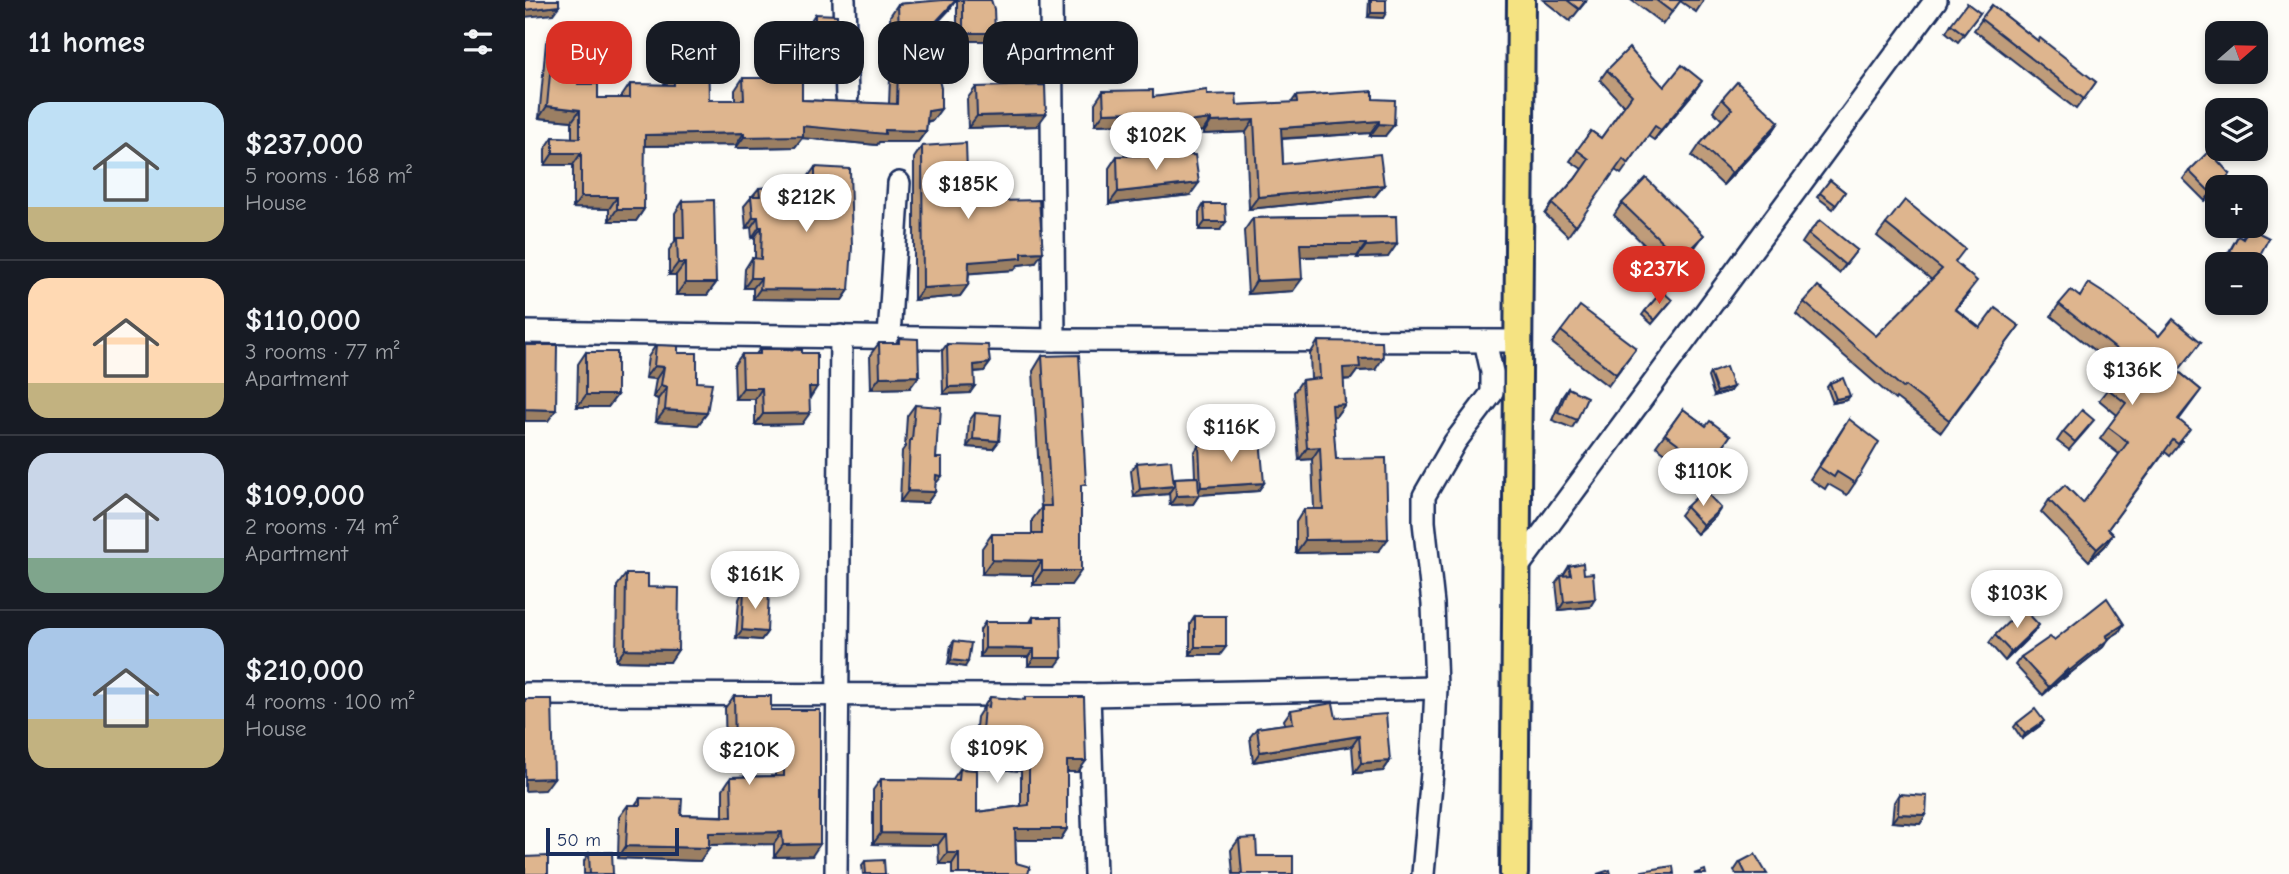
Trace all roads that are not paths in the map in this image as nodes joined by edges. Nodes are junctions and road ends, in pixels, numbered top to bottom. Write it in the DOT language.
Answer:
graph roads {
  1 [pos="845,0"];
  2 [pos="1051,0"];
  3 [pos="1521,0"];
  4 [pos="1936,0"];
  5 [pos="847,97"];
  6 [pos="899,183"];
  7 [pos="525,332"];
  8 [pos="841,336"];
  9 [pos="889,337"];
  10 [pos="1054,341"];
  11 [pos="1485,341"];
  12 [pos="1517,341"];
  13 [pos="1517,568"];
  14 [pos="1436,688"];
  15 [pos="525,694"];
  16 [pos="837,695"];
  17 [pos="1089,695"];
  18 [pos="836,874"];
  19 [pos="1095,874"];
  20 [pos="1423,874"];
  21 [pos="1514,874"];
  1 -- 5 [label="street"];
  2 -- 10 [label="street"];
  3 -- 12 [label="main road"];
  4 -- 13 [label="street"];
  6 -- 9 [label="street"];
  7 -- 8 [label="street"];
  8 -- 9 [label="street"];
  8 -- 16 [label="street"];
  9 -- 10 [label="street"];
  10 -- 11 [label="street"];
  11 -- 12 [label="street"];
  11 -- 14 [label="street"];
  12 -- 13 [label="main road"];
  13 -- 21 [label="main road"];
  14 -- 17 [label="street"];
  14 -- 20 [label="street"];
  15 -- 16 [label="street"];
  16 -- 17 [label="street"];
  16 -- 18 [label="street"];
  17 -- 19 [label="street"];
}
